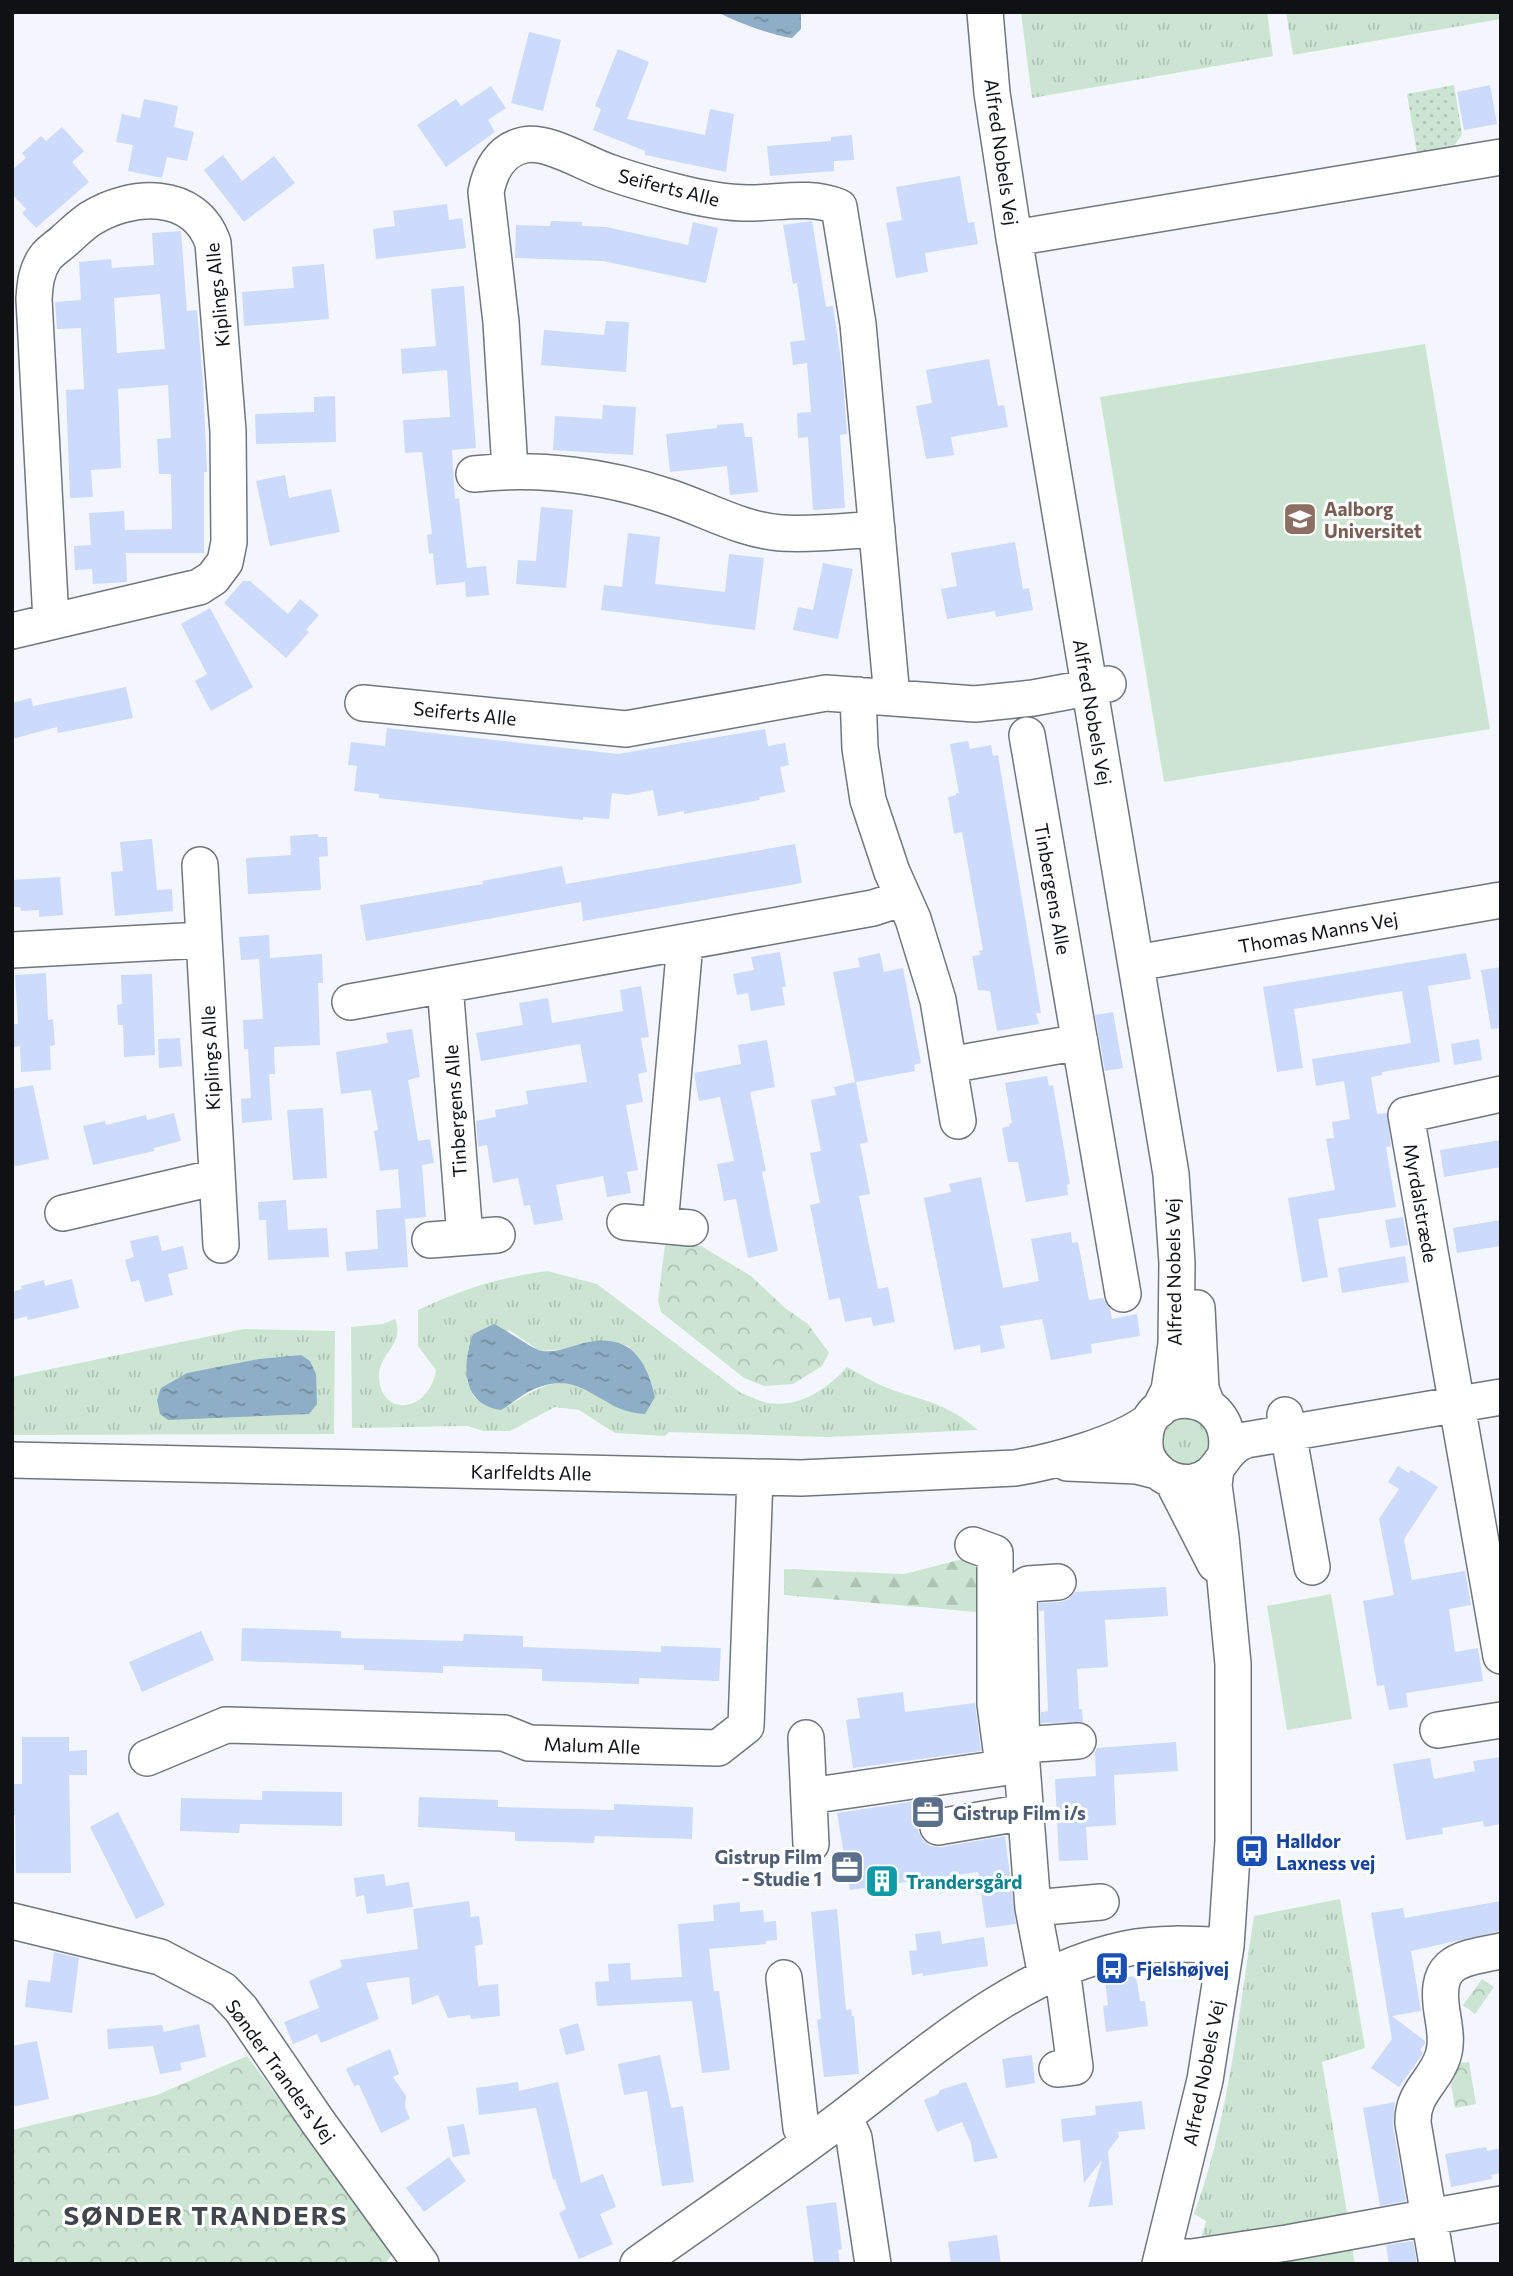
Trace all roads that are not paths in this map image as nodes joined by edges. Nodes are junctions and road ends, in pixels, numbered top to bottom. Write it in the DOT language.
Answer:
graph roads {
  1 [pos="985,12"];
  2 [pos="1005,12"];
  3 [pos="1501,157"];
  4 [pos="1023,237"];
  5 [pos="510,470"];
  6 [pos="474,474"];
  7 [pos="877,529"];
  8 [pos="51,621"];
  9 [pos="12,631"];
  10 [pos="1099,686"];
  11 [pos="875,696"];
  12 [pos="363,703"];
  13 [pos="1027,735"];
  14 [pos="200,865"];
  15 [pos="903,898"];
  16 [pos="1501,900"];
  17 [pos="203,940"];
  18 [pos="685,943"];
  19 [pos="12,950"];
  20 [pos="1146,962"];
  21 [pos="445,985"];
  22 [pos="350,1002"];
  23 [pos="1080,1042"];
  24 [pos="949,1065"];
  25 [pos="1501,1094"];
  26 [pos="958,1121"];
  27 [pos="217,1177"];
  28 [pos="63,1213"];
  29 [pos="625,1222"];
  30 [pos="430,1240"];
  31 [pos="221,1245"];
  32 [pos="1123,1294"];
  33 [pos="1501,1378"];
  34 [pos="1454,1395"];
  35 [pos="1501,1397"];
  36 [pos="1154,1415"];
  37 [pos="1287,1425"];
  38 [pos="1218,1437"];
  39 [pos="12,1460"];
  40 [pos="1049,1462"];
  41 [pos="1164,1476"];
  42 [pos="755,1477"];
  43 [pos="973,1545"];
  44 [pos="1312,1567"];
  45 [pos="1058,1582"];
  46 [pos="1225,1585"];
  47 [pos="1501,1656"];
  48 [pos="1501,1720"];
  49 [pos="1438,1730"];
  50 [pos="806,1738"];
  51 [pos="1078,1741"];
  52 [pos="148,1758"];
  53 [pos="1016,1760"];
  54 [pos="808,1796"];
  55 [pos="1026,1812"];
  56 [pos="938,1827"];
  57 [pos="811,1843"];
  58 [pos="1101,1902"];
  59 [pos="1034,1908"];
  60 [pos="12,1921"];
  61 [pos="1226,1946"];
  62 [pos="1501,1951"];
  63 [pos="1054,1972"];
  64 [pos="784,1978"];
  65 [pos="1056,2069"];
  66 [pos="844,2116"];
  67 [pos="810,2143"];
  68 [pos="1501,2204"];
  69 [pos="1429,2218"];
  70 [pos="1161,2260"];
  71 [pos="421,2264"];
  72 [pos="638,2264"];
  73 [pos="873,2264"];
  74 [pos="1437,2264"];
  1 -- 4 [label="street, Alfred Nobels Vej"];
  2 -- 4 [label="street, Alfred Nobels Vej"];
  3 -- 4 [label="street"];
  4 -- 10 [label="street, Alfred Nobels Vej"];
  5 -- 6 [label="street"];
  5 -- 7 [label="street"];
  5 -- 7 [label="street, Seiferts Alle"];
  7 -- 11 [label="street, Seiferts Alle"];
  8 -- 8 [label="street, Kiplings Alle"];
  8 -- 9 [label="street, Kiplings Alle"];
  10 -- 11 [label="street"];
  10 -- 20 [label="street, Alfred Nobels Vej"];
  11 -- 12 [label="street, Seiferts Alle"];
  11 -- 15 [label="street"];
  13 -- 23 [label="street, Tinbergens Alle"];
  14 -- 17 [label="street, Kiplings Alle"];
  15 -- 18 [label="street"];
  15 -- 24 [label="street"];
  16 -- 20 [label="street, Thomas Manns Vej"];
  17 -- 19 [label="street"];
  17 -- 27 [label="street, Kiplings Alle"];
  18 -- 21 [label="street"];
  18 -- 29 [label="street"];
  20 -- 36 [label="street, Alfred Nobels Vej"];
  20 -- 38 [label="street, Alfred Nobels Vej"];
  21 -- 22 [label="street"];
  21 -- 30 [label="street, Tinbergens Alle"];
  23 -- 24 [label="street"];
  23 -- 32 [label="street, Tinbergens Alle"];
  24 -- 26 [label="street"];
  25 -- 34 [label="street, Myrdalstræde"];
  27 -- 28 [label="street"];
  27 -- 31 [label="street, Kiplings Alle"];
  33 -- 34 [label="street"];
  34 -- 35 [label="street"];
  34 -- 37 [label="street"];
  34 -- 47 [label="street, Myrdalstræde"];
  36 -- 38 [label="street"];
  36 -- 40 [label="street, Karlfeldts Alle"];
  36 -- 41 [label="street"];
  37 -- 38 [label="street"];
  37 -- 44 [label="street"];
  38 -- 41 [label="street"];
  38 -- 46 [label="street, Alfred Nobels Vej"];
  39 -- 42 [label="street, Karlfeldts Alle"];
  40 -- 41 [label="street, Karlfeldts Alle"];
  40 -- 42 [label="street, Karlfeldts Alle"];
  41 -- 46 [label="street, Alfred Nobels Vej"];
  42 -- 52 [label="street, Malum Alle"];
  43 -- 53 [label="street"];
  45 -- 53 [label="street"];
  46 -- 61 [label="street, Alfred Nobels Vej"];
  48 -- 49 [label="street"];
  50 -- 54 [label="street"];
  51 -- 53 [label="street"];
  53 -- 54 [label="street"];
  53 -- 55 [label="street"];
  54 -- 57 [label="street"];
  55 -- 56 [label="street"];
  55 -- 59 [label="street"];
  58 -- 59 [label="street"];
  59 -- 63 [label="street"];
  60 -- 71 [label="street, Sønder Tranders Vej"];
  61 -- 63 [label="street"];
  61 -- 70 [label="street, Alfred Nobels Vej"];
  62 -- 69 [label="street"];
  63 -- 65 [label="street"];
  63 -- 66 [label="street"];
  64 -- 67 [label="street"];
  66 -- 67 [label="street"];
  66 -- 73 [label="street"];
  67 -- 72 [label="street"];
  68 -- 69 [label="street"];
  69 -- 70 [label="street"];
  69 -- 74 [label="street"];
}
